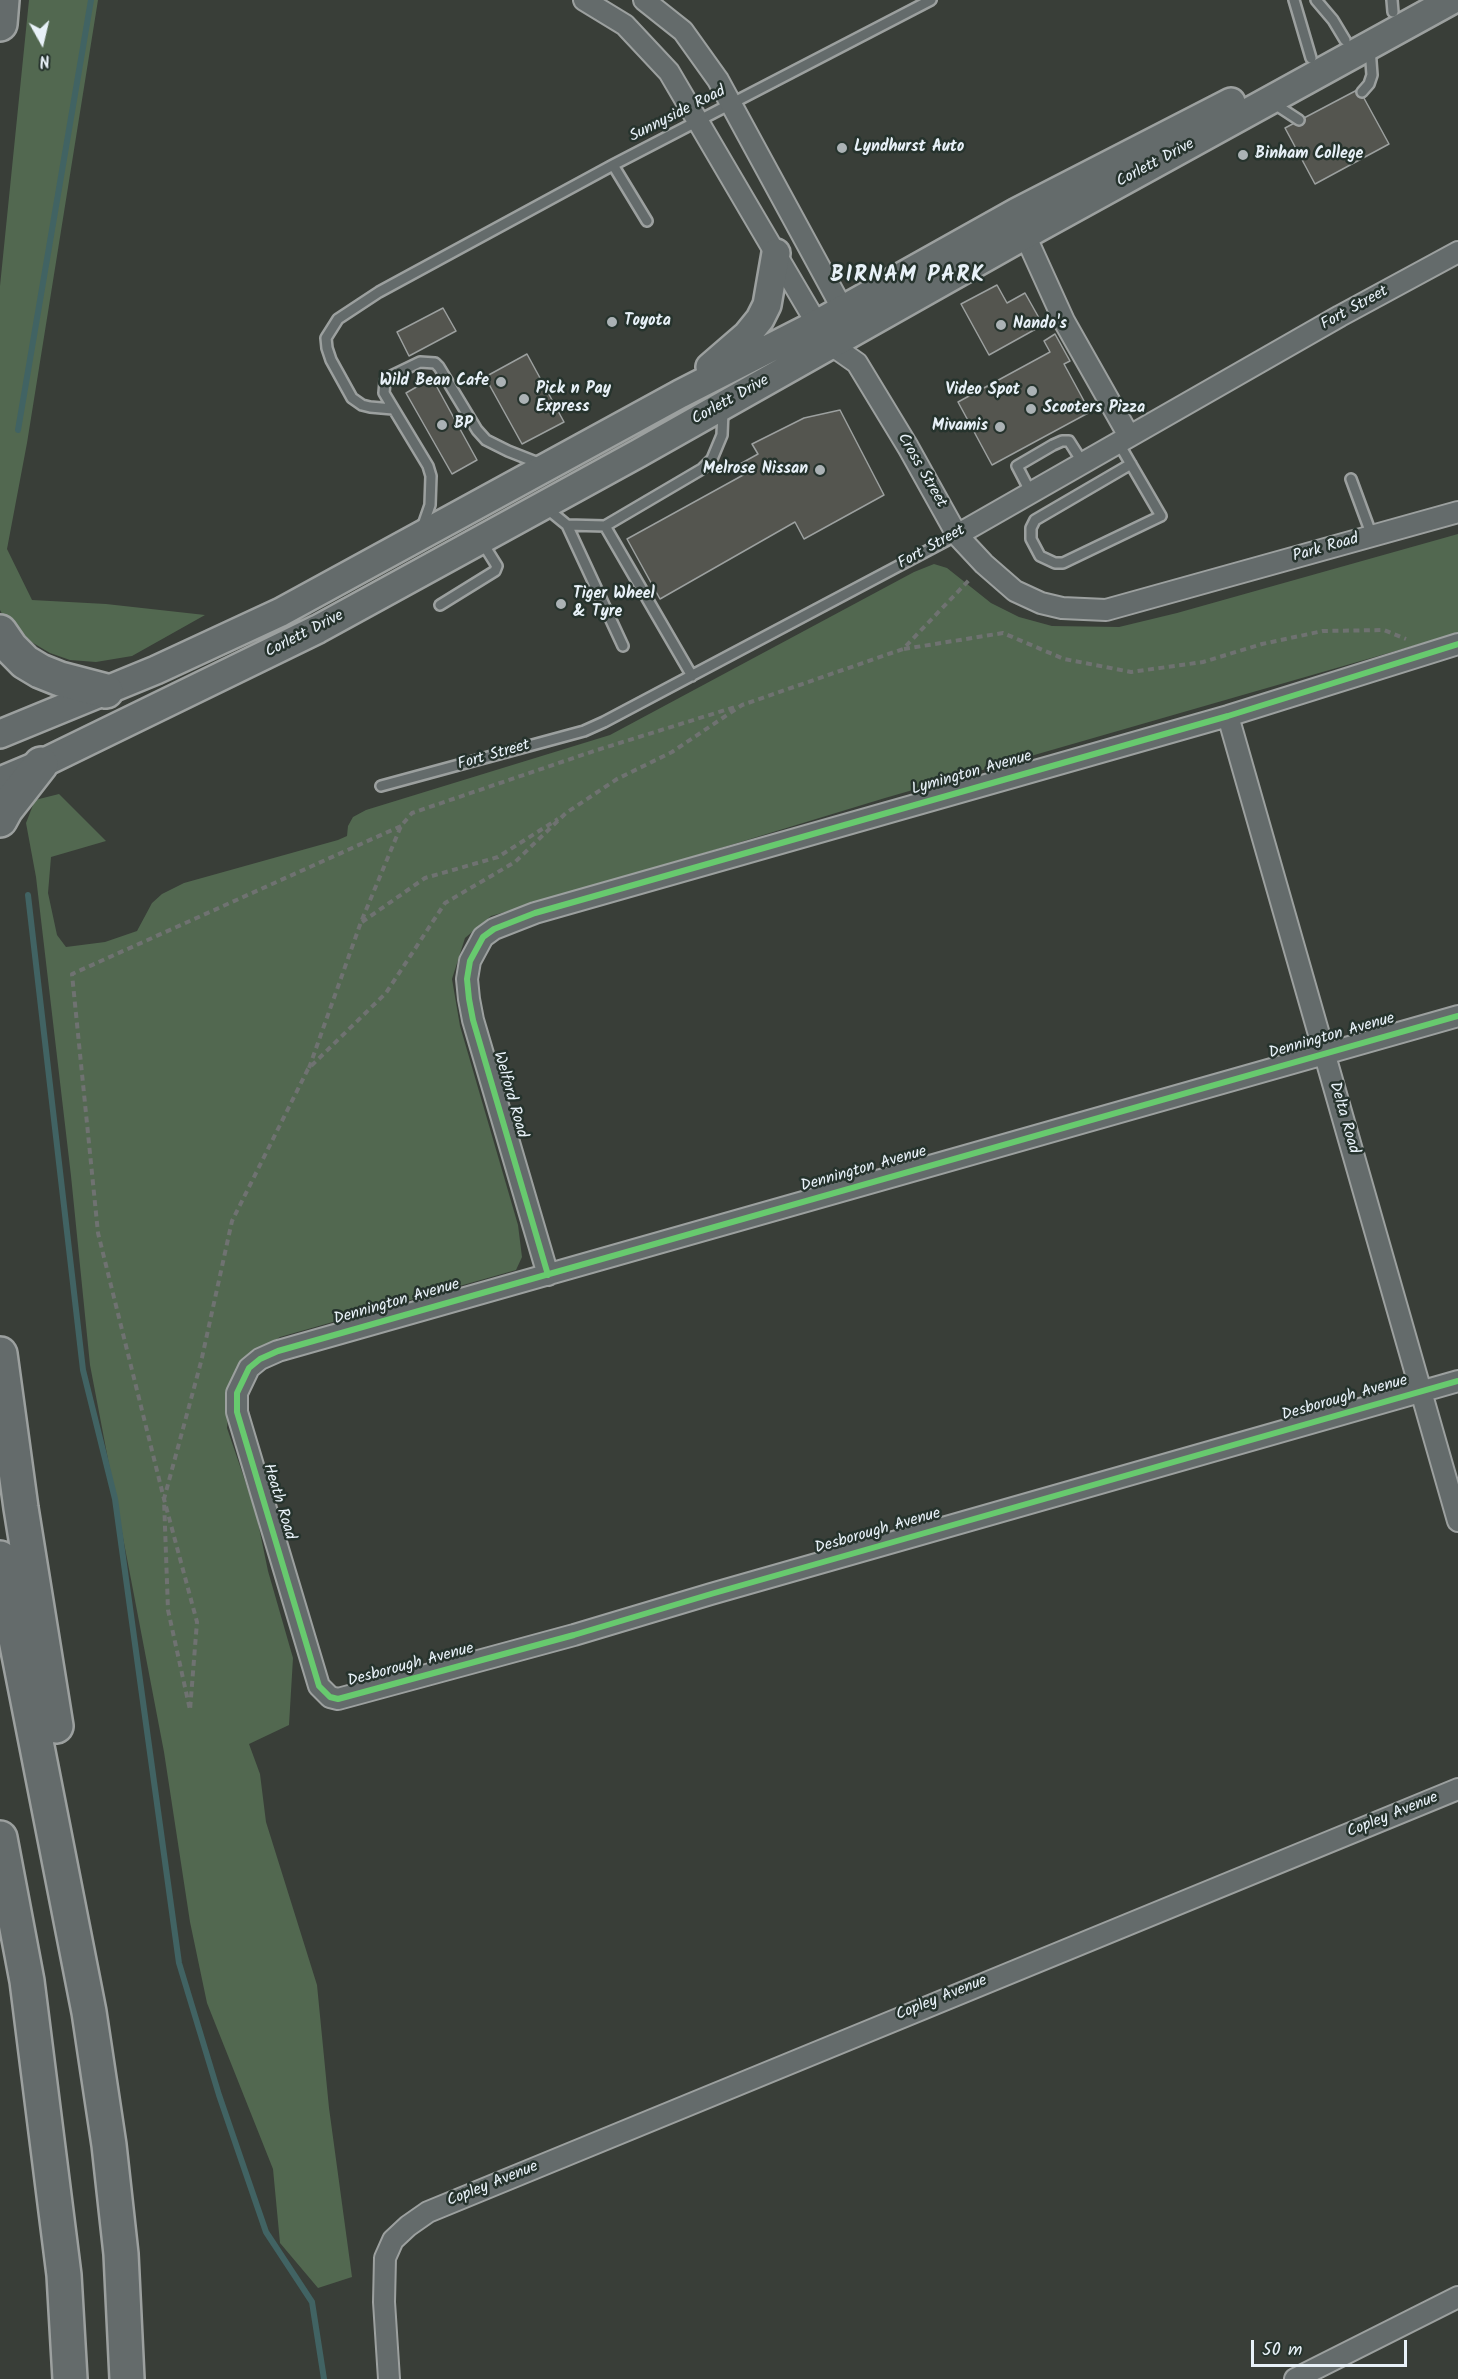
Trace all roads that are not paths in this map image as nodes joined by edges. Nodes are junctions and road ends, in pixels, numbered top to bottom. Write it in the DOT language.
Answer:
graph roads {
  1 [pos="2,0"];
  2 [pos="584,0"];
  3 [pos="644,0"];
  4 [pos="931,0"];
  5 [pos="1294,0"];
  6 [pos="1316,0"];
  7 [pos="1452,0"];
  8 [pos="1400,4"];
  9 [pos="0,24"];
  10 [pos="1357,43"];
  11 [pos="1311,58"];
  12 [pos="1362,92"];
  13 [pos="1270,101"];
  14 [pos="732,104"];
  15 [pos="1299,120"];
  16 [pos="697,121"];
  17 [pos="613,165"];
  18 [pos="647,221"];
  19 [pos="1025,235"];
  20 [pos="1458,252"];
  21 [pos="776,253"];
  22 [pos="848,320"];
  23 [pos="824,334"];
  24 [pos="856,363"];
  25 [pos="680,394"];
  26 [pos="723,405"];
  27 [pos="393,409"];
  28 [pos="1124,439"];
  29 [pos="1083,463"];
  30 [pos="1131,464"];
  31 [pos="549,467"];
  32 [pos="1352,479"];
  33 [pos="1030,491"];
  34 [pos="543,506"];
  35 [pos="1458,512"];
  36 [pos="567,525"];
  37 [pos="605,526"];
  38 [pos="957,535"];
  39 [pos="1372,536"];
  40 [pos="417,539"];
  41 [pos="481,540"];
  42 [pos="1195,586"];
  43 [pos="440,605"];
  44 [pos="0,632"];
  45 [pos="1458,644"];
  46 [pos="623,646"];
  47 [pos="692,676"];
  48 [pos="106,691"];
  49 [pos="1228,716"];
  50 [pos="0,734"];
  51 [pos="41,764"];
  52 [pos="0,781"];
  53 [pos="381,786"];
  54 [pos="0,820"];
  55 [pos="494,929"];
  56 [pos="1458,1016"];
  57 [pos="1324,1053"];
  58 [pos="548,1275"];
  59 [pos="278,1351"];
  60 [pos="0,1353"];
  61 [pos="1458,1381"];
  62 [pos="1422,1392"];
  63 [pos="1458,1521"];
  64 [pos="0,1558"];
  65 [pos="316,1677"];
  66 [pos="1458,1789"];
  67 [pos="0,1838"];
  68 [pos="72,1919"];
  69 [pos="1458,2297"];
  70 [pos="70,2379"];
  71 [pos="127,2379"];
  72 [pos="389,2379"];
  73 [pos="1295,2379"];
  1 -- 9 [label="highway"];
  2 -- 16 [label="street, Cross Street"];
  3 -- 14 [label="street, Cross Street"];
  4 -- 14 [label="lane, Sunnyside Road"];
  5 -- 11 [label="lane"];
  6 -- 10 [label="lane"];
  7 -- 10 [label="main road, Corlett Drive"];
  8 -- 10 [label="main road, Corlett Drive"];
  10 -- 11 [label="main road, Corlett Drive"];
  10 -- 12 [label="lane"];
  10 -- 13 [label="main road, Corlett Drive"];
  11 -- 22 [label="main road, Corlett Drive"];
  13 -- 15 [label="lane"];
  13 -- 19 [label="main road, Corlett Drive"];
  14 -- 16 [label="lane, Sunnyside Road"];
  14 -- 22 [label="street, Cross Street"];
  16 -- 17 [label="lane, Sunnyside Road"];
  16 -- 21 [label="street, Cross Street"];
  17 -- 18 [label="lane"];
  17 -- 27 [label="lane, Sunnyside Road"];
  19 -- 22 [label="main road, Corlett Drive"];
  19 -- 28 [label="street"];
  20 -- 28 [label="street, Fort Street"];
  21 -- 23 [label="street, Cross Street"];
  21 -- 25 [label="main road"];
  22 -- 23 [label="main road, Corlett Drive"];
  22 -- 24 [label="street, Cross Street"];
  23 -- 24 [label="street, Cross Street"];
  23 -- 25 [label="main road, Corlett Drive"];
  23 -- 26 [label="main road, Corlett Drive"];
  24 -- 38 [label="street, Cross Street"];
  25 -- 31 [label="main road, Corlett Drive"];
  26 -- 34 [label="main road, Corlett Drive"];
  26 -- 37 [label="lane"];
  27 -- 31 [label="lane"];
  27 -- 40 [label="lane"];
  28 -- 29 [label="street, Fort Street"];
  28 -- 30 [label="lane"];
  29 -- 33 [label="street, Fort Street"];
  29 -- 33 [label="lane"];
  30 -- 30 [label="lane"];
  31 -- 40 [label="main road, Corlett Drive"];
  32 -- 39 [label="lane"];
  33 -- 38 [label="street, Fort Street"];
  34 -- 36 [label="lane"];
  34 -- 41 [label="main road, Corlett Drive"];
  35 -- 39 [label="street, Park Road"];
  36 -- 37 [label="lane"];
  36 -- 46 [label="lane"];
  37 -- 47 [label="lane"];
  38 -- 42 [label="street, Cross Street"];
  38 -- 47 [label="lane, Fort Street"];
  39 -- 42 [label="street, Park Road"];
  40 -- 48 [label="main road, Corlett Drive"];
  41 -- 43 [label="lane"];
  41 -- 51 [label="main road, Corlett Drive"];
  44 -- 48 [label="highway"];
  45 -- 49 [label="street, Lymington Avenue"];
  47 -- 53 [label="lane, Fort Street"];
  48 -- 50 [label="main road, Corlett Drive"];
  49 -- 55 [label="street, Lymington Avenue"];
  49 -- 57 [label="street, Delta Road"];
  51 -- 52 [label="main road, Corlett Drive"];
  51 -- 54 [label="highway"];
  55 -- 58 [label="street, Welford Road"];
  56 -- 57 [label="street, Dennington Avenue"];
  57 -- 58 [label="street, Dennington Avenue"];
  57 -- 62 [label="street, Delta Road"];
  58 -- 59 [label="street, Dennington Avenue"];
  59 -- 65 [label="street, Heath Road"];
  60 -- 68 [label="highway"];
  61 -- 62 [label="street, Desborough Avenue"];
  62 -- 63 [label="street, Delta Road"];
  62 -- 65 [label="street, Desborough Avenue"];
  64 -- 68 [label="highway"];
  66 -- 72 [label="street, Copley Avenue"];
  67 -- 70 [label="highway"];
  68 -- 71 [label="highway"];
  69 -- 73 [label="street"];
}
